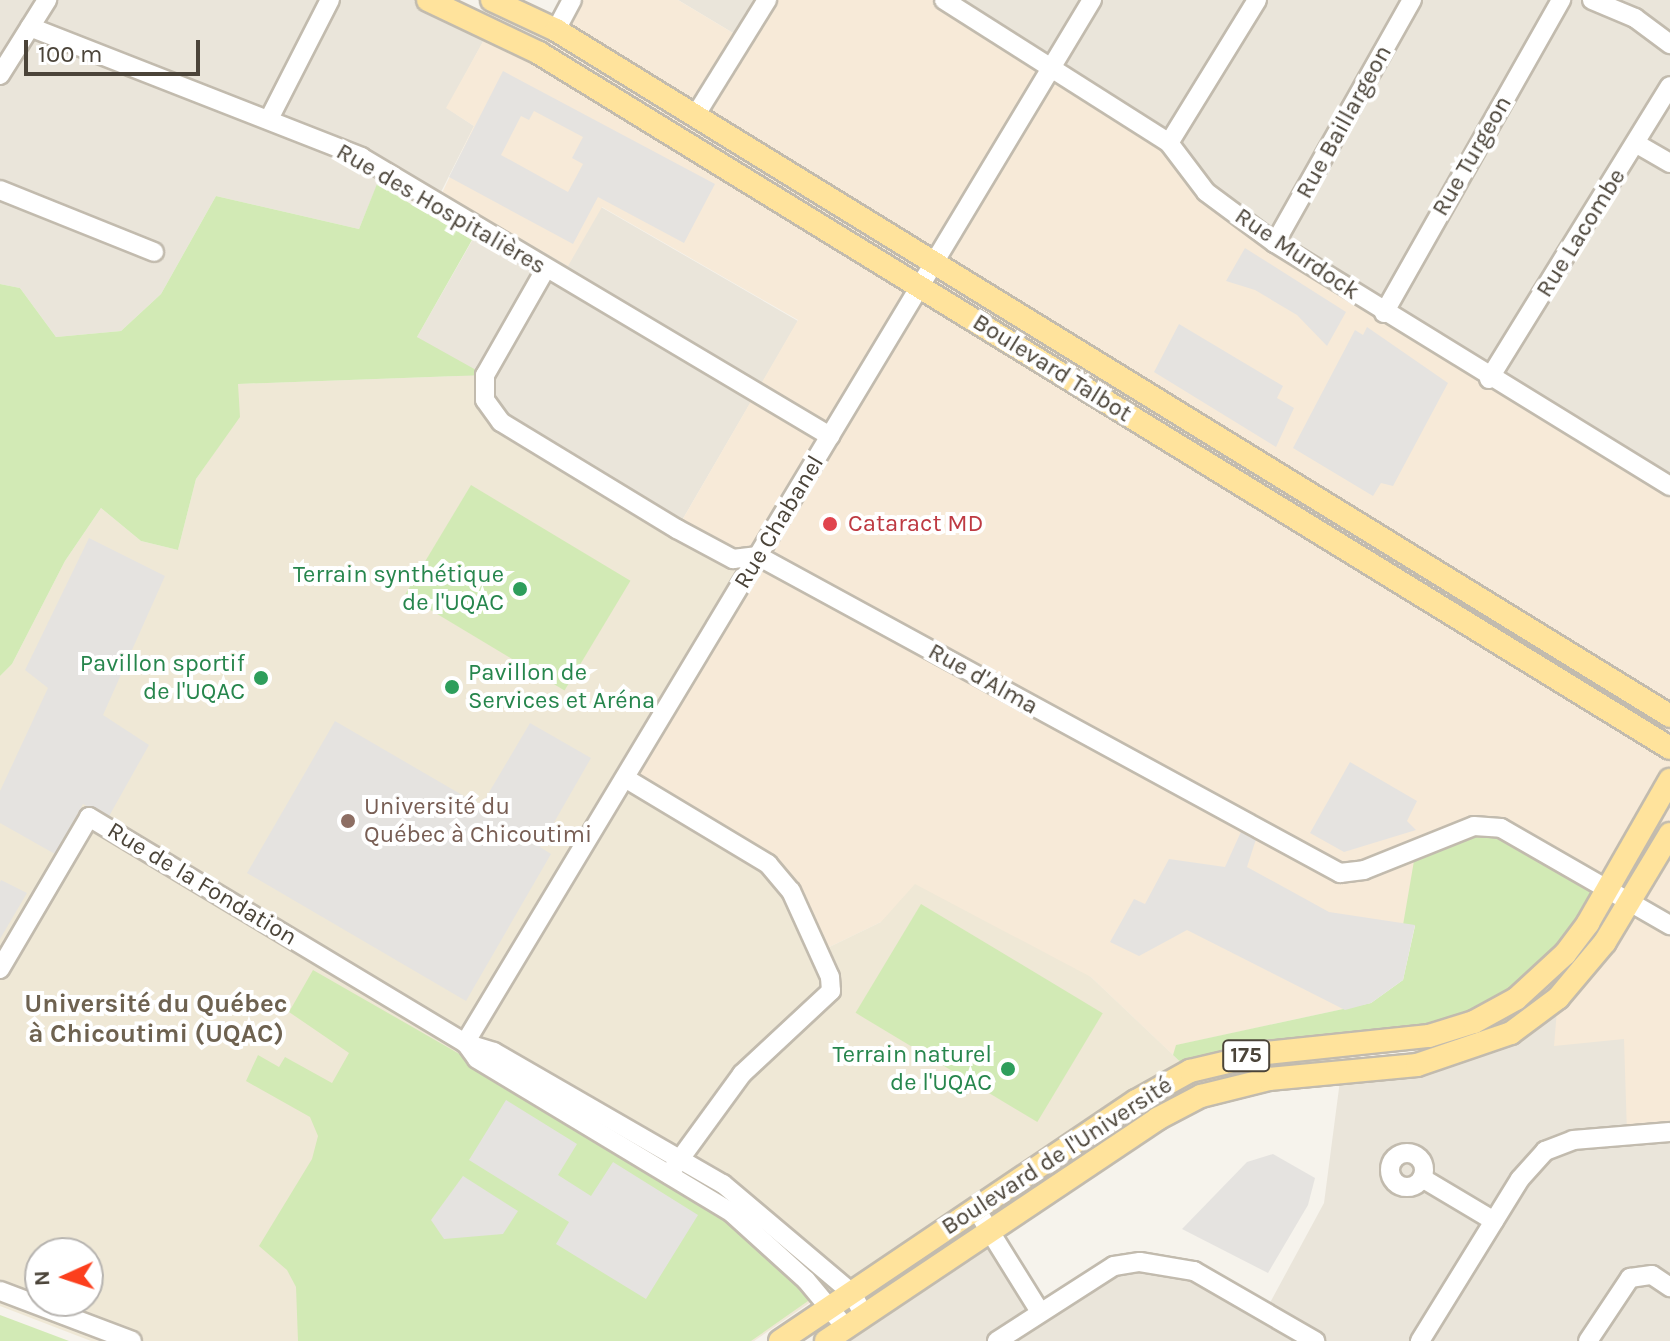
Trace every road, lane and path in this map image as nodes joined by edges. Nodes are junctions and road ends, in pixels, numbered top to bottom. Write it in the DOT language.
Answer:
graph roads {
  1 [pos="47,0"];
  2 [pos="330,0"];
  3 [pos="428,0"];
  4 [pos="492,0"];
  5 [pos="572,0"];
  6 [pos="767,0"];
  7 [pos="945,0"];
  8 [pos="1092,0"];
  9 [pos="1257,0"];
  10 [pos="1412,0"];
  11 [pos="1561,0"];
  12 [pos="1592,0"];
  13 [pos="30,27"];
  14 [pos="556,30"];
  15 [pos="1670,44"];
  16 [pos="1052,66"];
  17 [pos="0,75"];
  18 [pos="1670,86"];
  19 [pos="695,116"];
  20 [pos="269,119"];
  21 [pos="1169,143"];
  22 [pos="1637,144"];
  23 [pos="1670,163"];
  24 [pos="0,190"];
  25 [pos="1275,243"];
  26 [pos="154,252"];
  27 [pos="934,263"];
  28 [pos="545,270"];
  29 [pos="920,287"];
  30 [pos="1384,313"];
  31 [pos="1489,379"];
  32 [pos="830,436"];
  33 [pos="1670,486"];
  34 [pos="758,556"];
  35 [pos="1670,716"];
  36 [pos="1670,748"];
  37 [pos="625,778"];
  38 [pos="1670,780"];
  39 [pos="1670,834"];
  40 [pos="1607,892"];
  41 [pos="1628,905"];
  42 [pos="1670,925"];
  43 [pos="0,969"];
  44 [pos="465,1043"];
  45 [pos="1670,1132"];
  46 [pos="674,1167"];
  47 [pos="1422,1178"];
  48 [pos="976,1209"];
  49 [pos="1494,1221"];
  50 [pos="990,1231"];
  51 [pos="1670,1287"];
  52 [pos="0,1291"];
  53 [pos="852,1293"];
  54 [pos="829,1308"];
  55 [pos="1040,1312"];
  56 [pos="855,1322"];
  57 [pos="132,1341"];
  58 [pos="780,1341"];
  59 [pos="826,1341"];
  60 [pos="997,1341"];
  61 [pos="1315,1341"];
  62 [pos="1420,1341"];
  63 [pos="1588,1341"];
  1 -- 13 [label="street"];
  2 -- 20 [label="street"];
  3 -- 29 [label="main road, Boulevard Talbot"];
  4 -- 14 [label="main road, Boulevard Talbot"];
  5 -- 14 [label="street"];
  6 -- 19 [label="street"];
  7 -- 16 [label="street, Rue Murdock"];
  8 -- 16 [label="street, Rue Chabanel"];
  9 -- 21 [label="street"];
  10 -- 25 [label="street, Rue Baillargeon"];
  11 -- 30 [label="street, Rue Turgeon"];
  12 -- 15 [label="street"];
  13 -- 17 [label="street"];
  13 -- 20 [label="street, Rue des Hospitalières"];
  14 -- 19 [label="main road, Boulevard Talbot"];
  16 -- 21 [label="street, Rue Murdock"];
  16 -- 27 [label="street, Rue Chabanel"];
  18 -- 22 [label="street, Rue Lacombe"];
  19 -- 27 [label="main road, Boulevard Talbot"];
  20 -- 28 [label="street, Rue des Hospitalières"];
  21 -- 25 [label="street, Rue Murdock"];
  22 -- 23 [label="street"];
  22 -- 31 [label="street, Rue Lacombe"];
  24 -- 26 [label="street"];
  25 -- 30 [label="street, Rue Murdock"];
  27 -- 29 [label="street, Rue Chabanel"];
  27 -- 35 [label="main road, Boulevard Talbot"];
  28 -- 32 [label="street, Rue des Hospitalières"];
  28 -- 34 [label="street, Rue d'Alma"];
  29 -- 32 [label="street, Rue Chabanel"];
  29 -- 36 [label="main road, Boulevard Talbot"];
  30 -- 31 [label="street, Rue Murdock"];
  31 -- 33 [label="street, Rue Murdock"];
  32 -- 34 [label="street, Rue Chabanel"];
  34 -- 37 [label="street, Rue Chabanel"];
  34 -- 40 [label="street, Rue d'Alma"];
  37 -- 44 [label="street, Rue Chabanel"];
  37 -- 46 [label="street"];
  38 -- 40 [label="main road, Boulevard de l'Université / 175"];
  39 -- 41 [label="main road, Boulevard de l'Université / 175"];
  40 -- 41 [label="street, Rue d'Alma"];
  40 -- 48 [label="main road, Boulevard de l'Université / 175"];
  41 -- 42 [label="street, Rue d'Alma"];
  41 -- 50 [label="main road, Boulevard de l'Université / 175"];
  43 -- 44 [label="street, Rue de la Fondation"];
  44 -- 46 [label="street, Rue de la Fondation"];
  45 -- 49 [label="street"];
  46 -- 53 [label="street, Rue de la Fondation"];
  46 -- 54 [label="street, Rue de la Fondation"];
  47 -- 49 [label="street"];
  48 -- 50 [label="street"];
  48 -- 53 [label="main road, Boulevard de l'Université / 175"];
  49 -- 62 [label="street"];
  50 -- 55 [label="street"];
  50 -- 56 [label="main road, Boulevard de l'Université / 175"];
  51 -- 63 [label="street"];
  52 -- 57 [label="street"];
  53 -- 54 [label="main road, Boulevard de l'Université / 175"];
  53 -- 56 [label="street, Rue de la Fondation"];
  54 -- 56 [label="street, Rue de la Fondation"];
  54 -- 58 [label="main road, Boulevard de l'Université / 175"];
  55 -- 60 [label="street"];
  55 -- 61 [label="street"];
  56 -- 59 [label="main road, Boulevard de l'Université / 175"];
}
